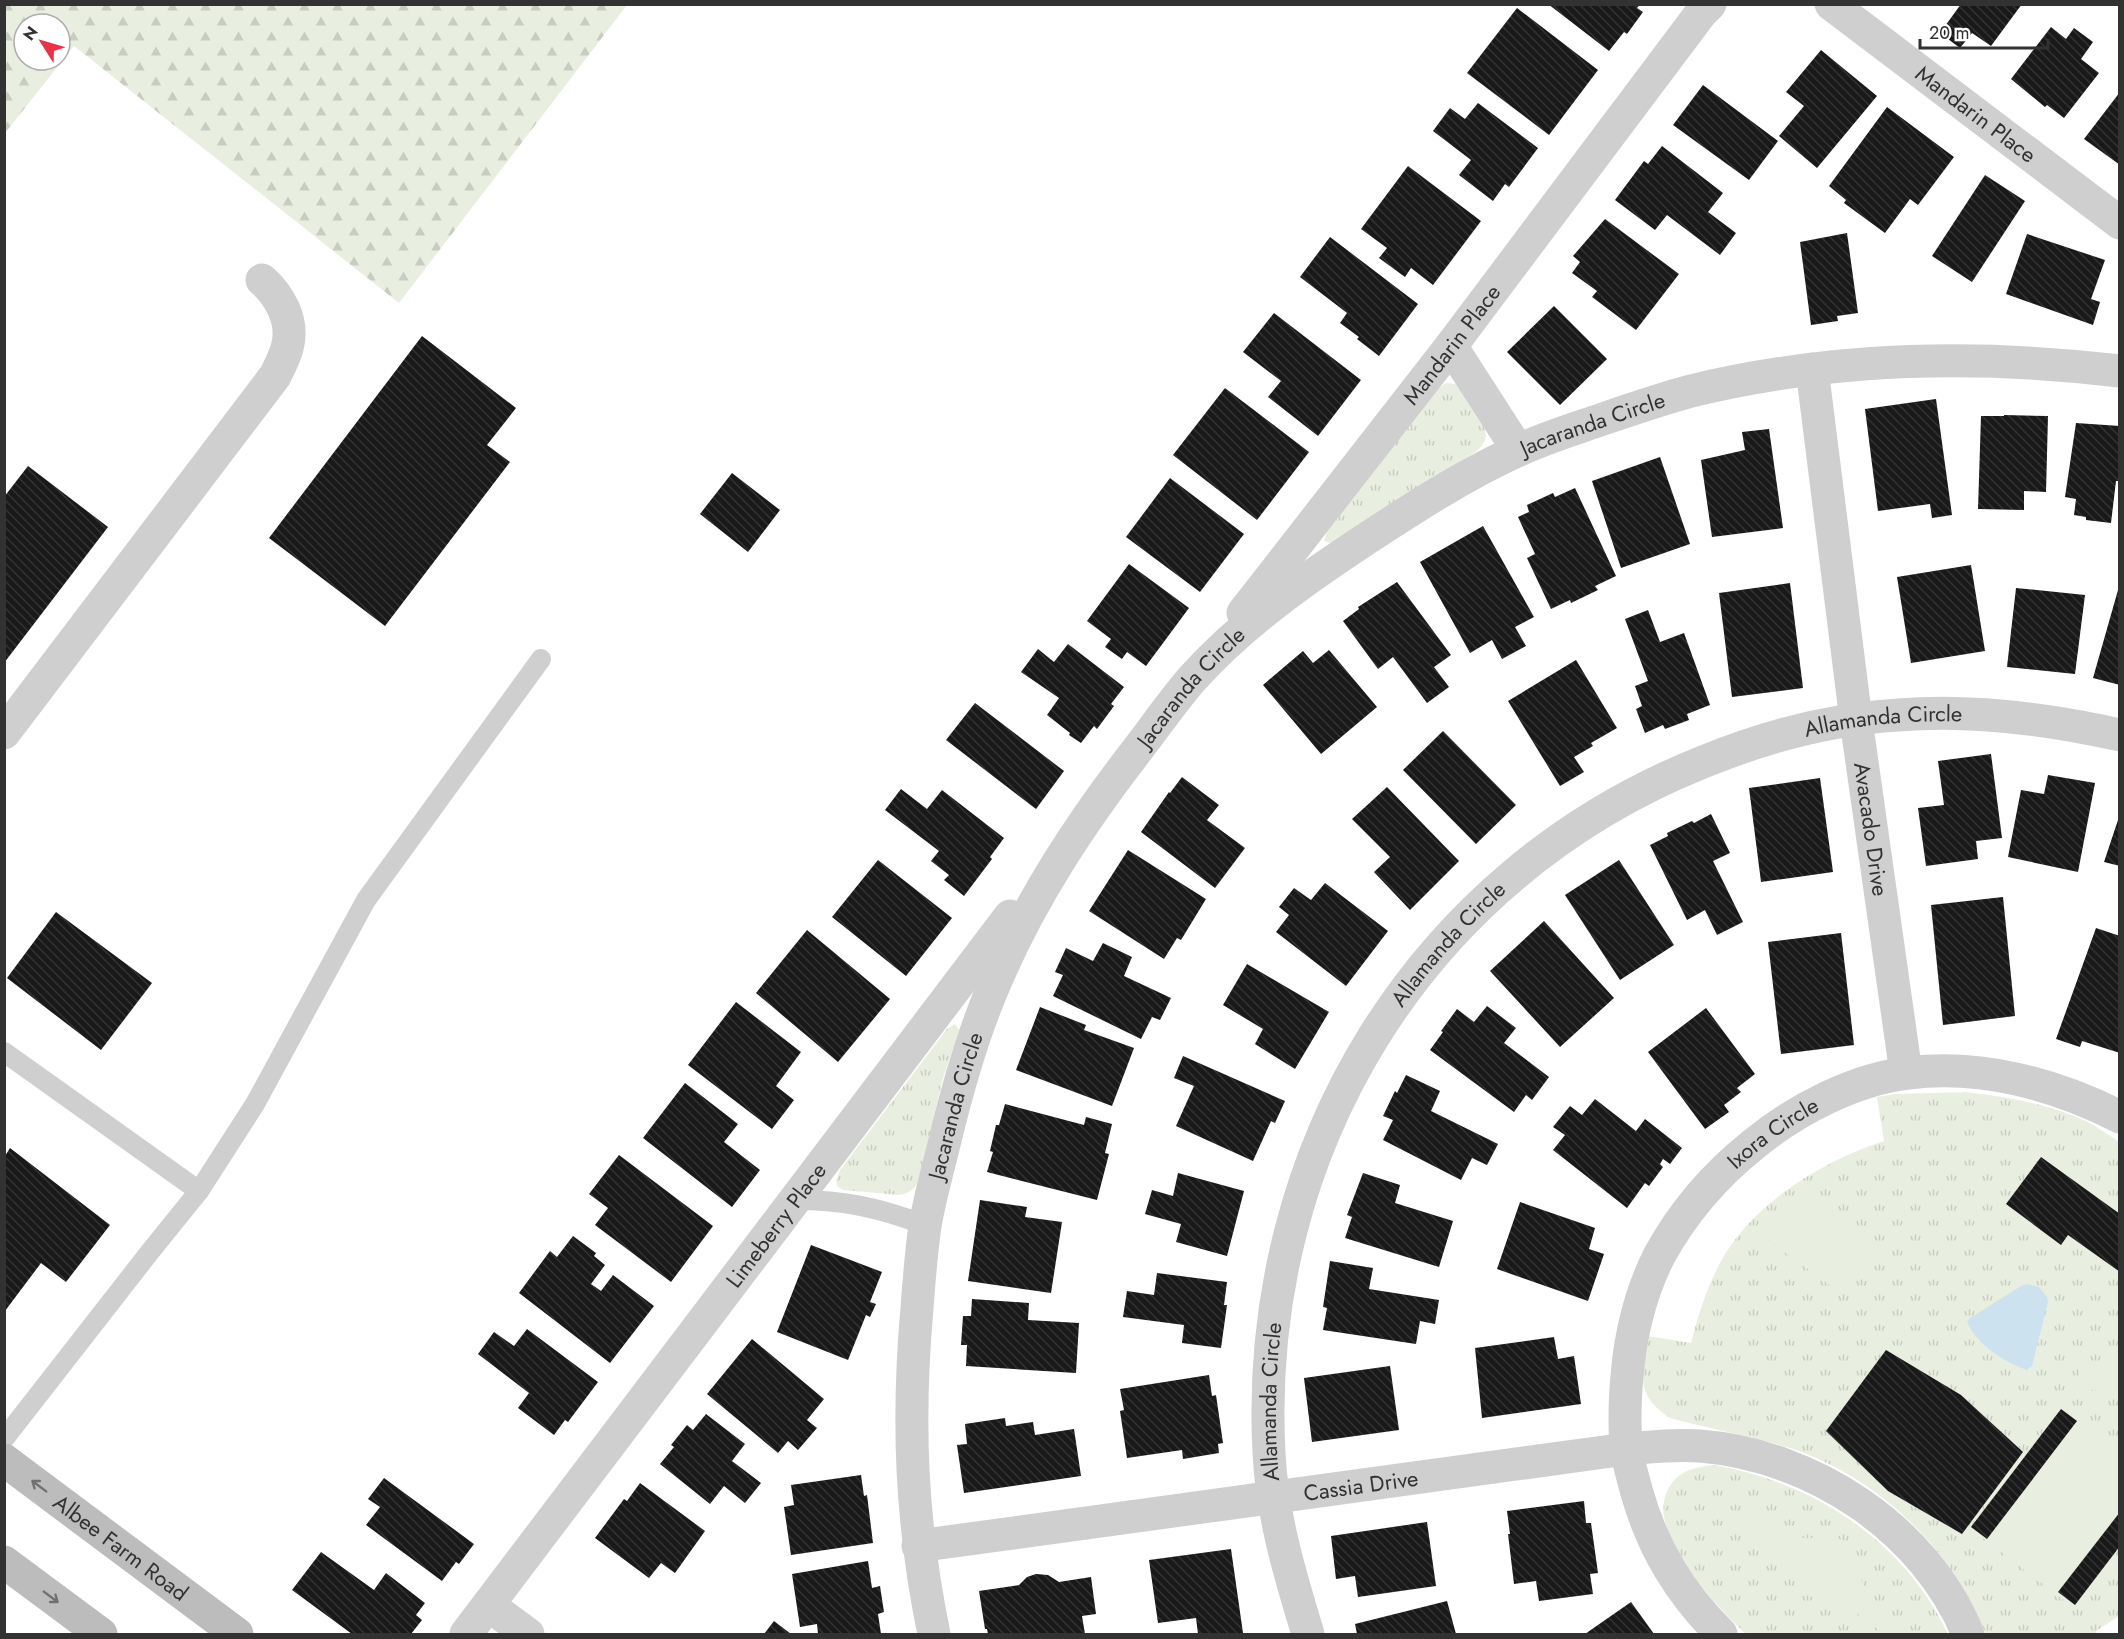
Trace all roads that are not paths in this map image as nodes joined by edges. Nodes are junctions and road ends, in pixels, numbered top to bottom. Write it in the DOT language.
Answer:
graph roads {
  1 [pos="1710,4"];
  2 [pos="1831,4"];
  3 [pos="2120,223"];
  4 [pos="262,280"];
  5 [pos="1451,346"];
  6 [pos="1812,369"];
  7 [pos="2119,370"];
  8 [pos="1518,450"];
  9 [pos="541,659"];
  10 [pos="1191,680"];
  11 [pos="1856,720"];
  12 [pos="4,733"];
  13 [pos="2120,735"];
  14 [pos="1094,806"];
  15 [pos="4,1052"];
  16 [pos="1906,1073"];
  17 [pos="2120,1118"];
  18 [pos="199,1191"];
  19 [pos="796,1200"];
  20 [pos="925,1225"];
  21 [pos="4,1440"];
  22 [pos="1626,1449"];
  23 [pos="4,1460"];
  24 [pos="1274,1498"];
  25 [pos="918,1546"];
  26 [pos="4,1562"];
  27 [pos="488,1605"];
  28 [pos="101,1635"];
  29 [pos="237,1635"];
  30 [pos="466,1635"];
  31 [pos="528,1635"];
  32 [pos="934,1635"];
  33 [pos="1308,1635"];
  34 [pos="1721,1635"];
  35 [pos="1968,1635"];
  1 -- 5 [label="street, Mandarin Place"];
  2 -- 3 [label="street, Mandarin Place"];
  4 -- 12 [label="street"];
  5 -- 8 [label="street"];
  5 -- 10 [label="street, Mandarin Place"];
  6 -- 7 [label="street, Jacaranda Circle"];
  6 -- 8 [label="street, Jacaranda Circle"];
  6 -- 11 [label="street, Avacado Drive"];
  8 -- 10 [label="street, Jacaranda Circle"];
  9 -- 18 [label="lane"];
  10 -- 14 [label="street, Jacaranda Circle"];
  11 -- 13 [label="street, Allamanda Circle"];
  11 -- 16 [label="street, Avacado Drive"];
  11 -- 24 [label="street, Allamanda Circle"];
  14 -- 19 [label="street, Limeberry Place"];
  14 -- 20 [label="street, Jacaranda Circle"];
  15 -- 18 [label="lane"];
  16 -- 17 [label="street, Ixora Circle"];
  16 -- 22 [label="street, Ixora Circle"];
  18 -- 21 [label="lane"];
  19 -- 20 [label="lane"];
  19 -- 27 [label="street, Limeberry Place"];
  20 -- 25 [label="street, Jacaranda Circle"];
  22 -- 24 [label="street, Cassia Drive"];
  22 -- 34 [label="street, Ixora Circle"];
  22 -- 35 [label="street"];
  29 -- 23 [label="main road, Albee Farm Road, one-way"];
  24 -- 25 [label="street, Cassia Drive"];
  24 -- 33 [label="street, Allamanda Circle"];
  25 -- 32 [label="street, Jacaranda Circle"];
  26 -- 28 [label="main road, one-way"];
  27 -- 30 [label="street"];
  27 -- 31 [label="street"];
}
